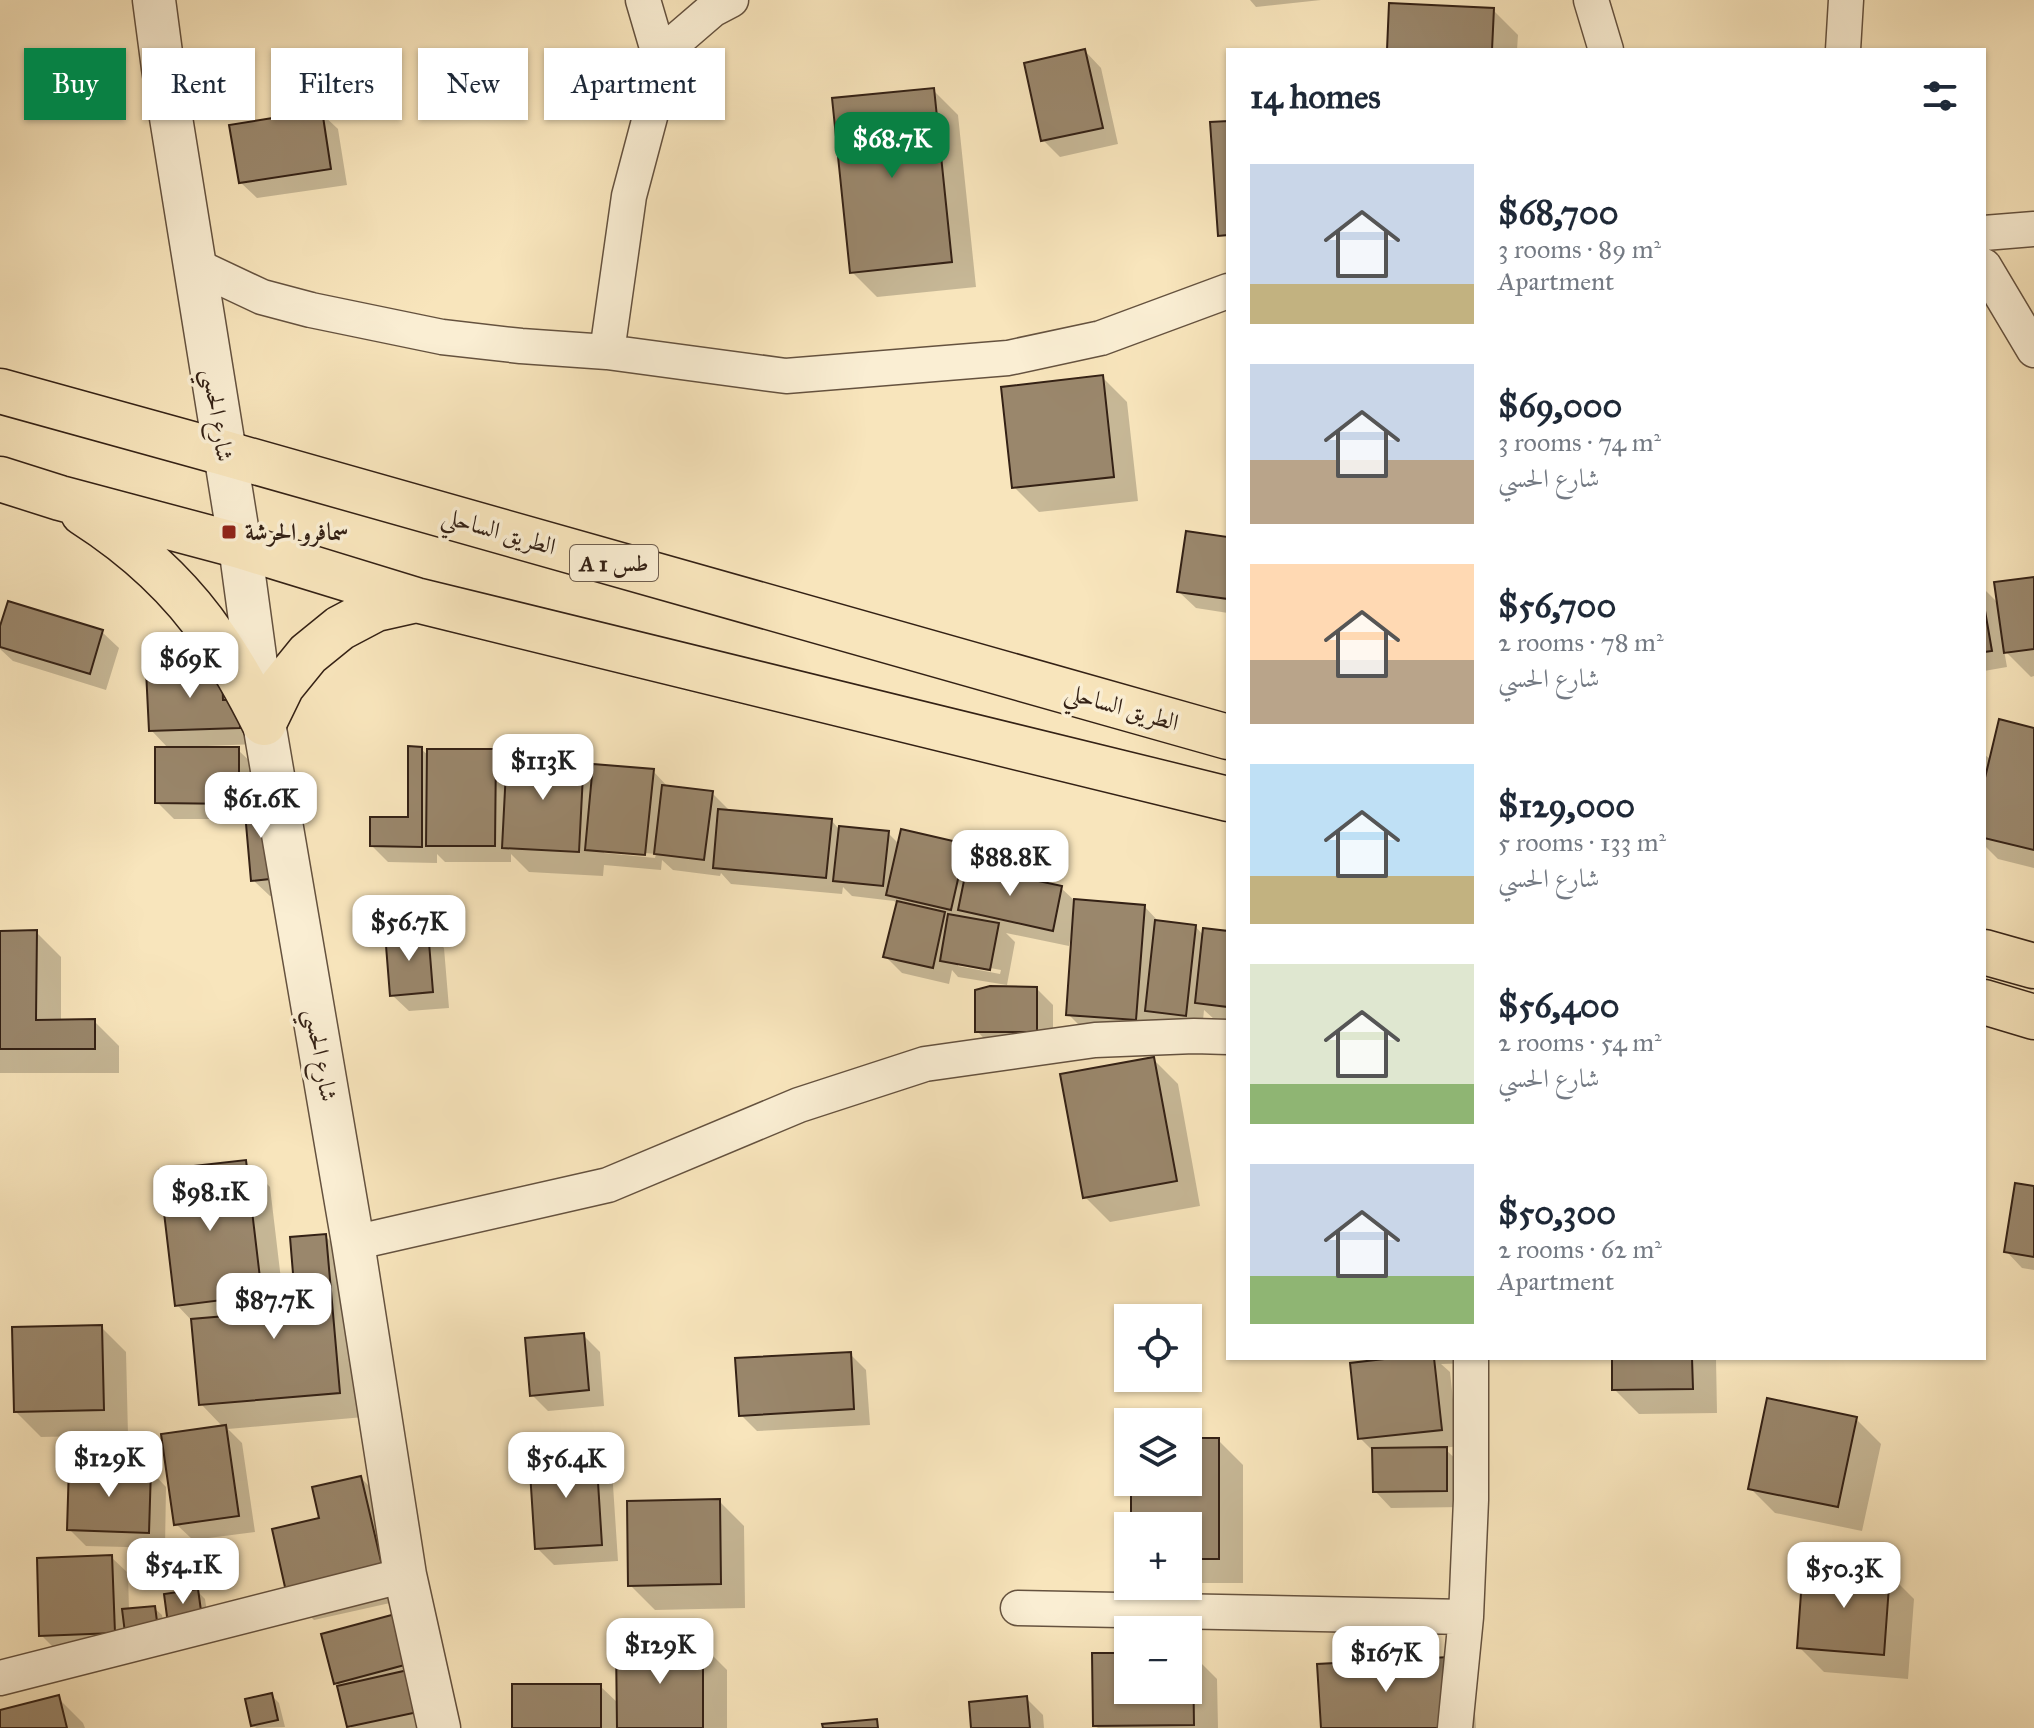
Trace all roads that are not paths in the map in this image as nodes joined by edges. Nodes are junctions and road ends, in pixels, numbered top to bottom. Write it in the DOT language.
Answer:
graph roads {
  1 [pos="154,0"];
  2 [pos="643,0"];
  3 [pos="731,0"];
  4 [pos="1591,0"];
  5 [pos="1846,0"];
  6 [pos="657,48"];
  7 [pos="673,48"];
  8 [pos="1605,48"];
  9 [pos="1843,48"];
  10 [pos="649,120"];
  11 [pos="2034,229"];
  12 [pos="1986,233"];
  13 [pos="194,265"];
  14 [pos="1986,269"];
  15 [pos="1226,292"];
  16 [pos="2034,350"];
  17 [pos="607,352"];
  18 [pos="0,391"];
  19 [pos="224,453"];
  20 [pos="0,479"];
  21 [pos="60,498"];
  22 [pos="240,546"];
  23 [pos="416,600"];
  24 [pos="264,723"];
  25 [pos="1226,736"];
  26 [pos="1226,799"];
  27 [pos="1986,953"];
  28 [pos="2034,966"];
  29 [pos="1986,1003"];
  30 [pos="2034,1017"];
  31 [pos="1226,1037"];
  32 [pos="353,1243"];
  33 [pos="1471,1360"];
  34 [pos="405,1575"];
  35 [pos="1018,1608"];
  36 [pos="1466,1617"];
  37 [pos="0,1678"];
  38 [pos="439,1728"];
  39 [pos="1455,1728"];
  1 -- 13 [label="street, شارع الحسي"];
  2 -- 6 [label="street"];
  3 -- 7 [label="street"];
  4 -- 8 [label="street"];
  5 -- 9 [label="street"];
  10 -- 17 [label="street"];
  11 -- 12 [label="street"];
  13 -- 17 [label="street"];
  13 -- 19 [label="street, شارع الحسي"];
  14 -- 16 [label="street"];
  15 -- 17 [label="street"];
  18 -- 19 [label="highway, الطريق الساحلي / A 1 طس"];
  19 -- 22 [label="street, شارع الحسي"];
  19 -- 25 [label="highway, الطريق الساحلي / A 1 طس"];
  20 -- 21 [label="highway"];
  21 -- 22 [label="highway"];
  21 -- 24 [label="highway"];
  22 -- 23 [label="highway"];
  22 -- 24 [label="street, شارع الحسي"];
  23 -- 24 [label="highway"];
  23 -- 26 [label="highway"];
  24 -- 32 [label="street, شارع الحسي"];
  27 -- 28 [label="highway"];
  29 -- 30 [label="highway"];
  31 -- 32 [label="street"];
  32 -- 34 [label="street, شارع الحسي"];
  33 -- 36 [label="street"];
  34 -- 37 [label="street"];
  34 -- 38 [label="street, شارع الحسي"];
  35 -- 36 [label="street"];
  36 -- 39 [label="street"];
}
